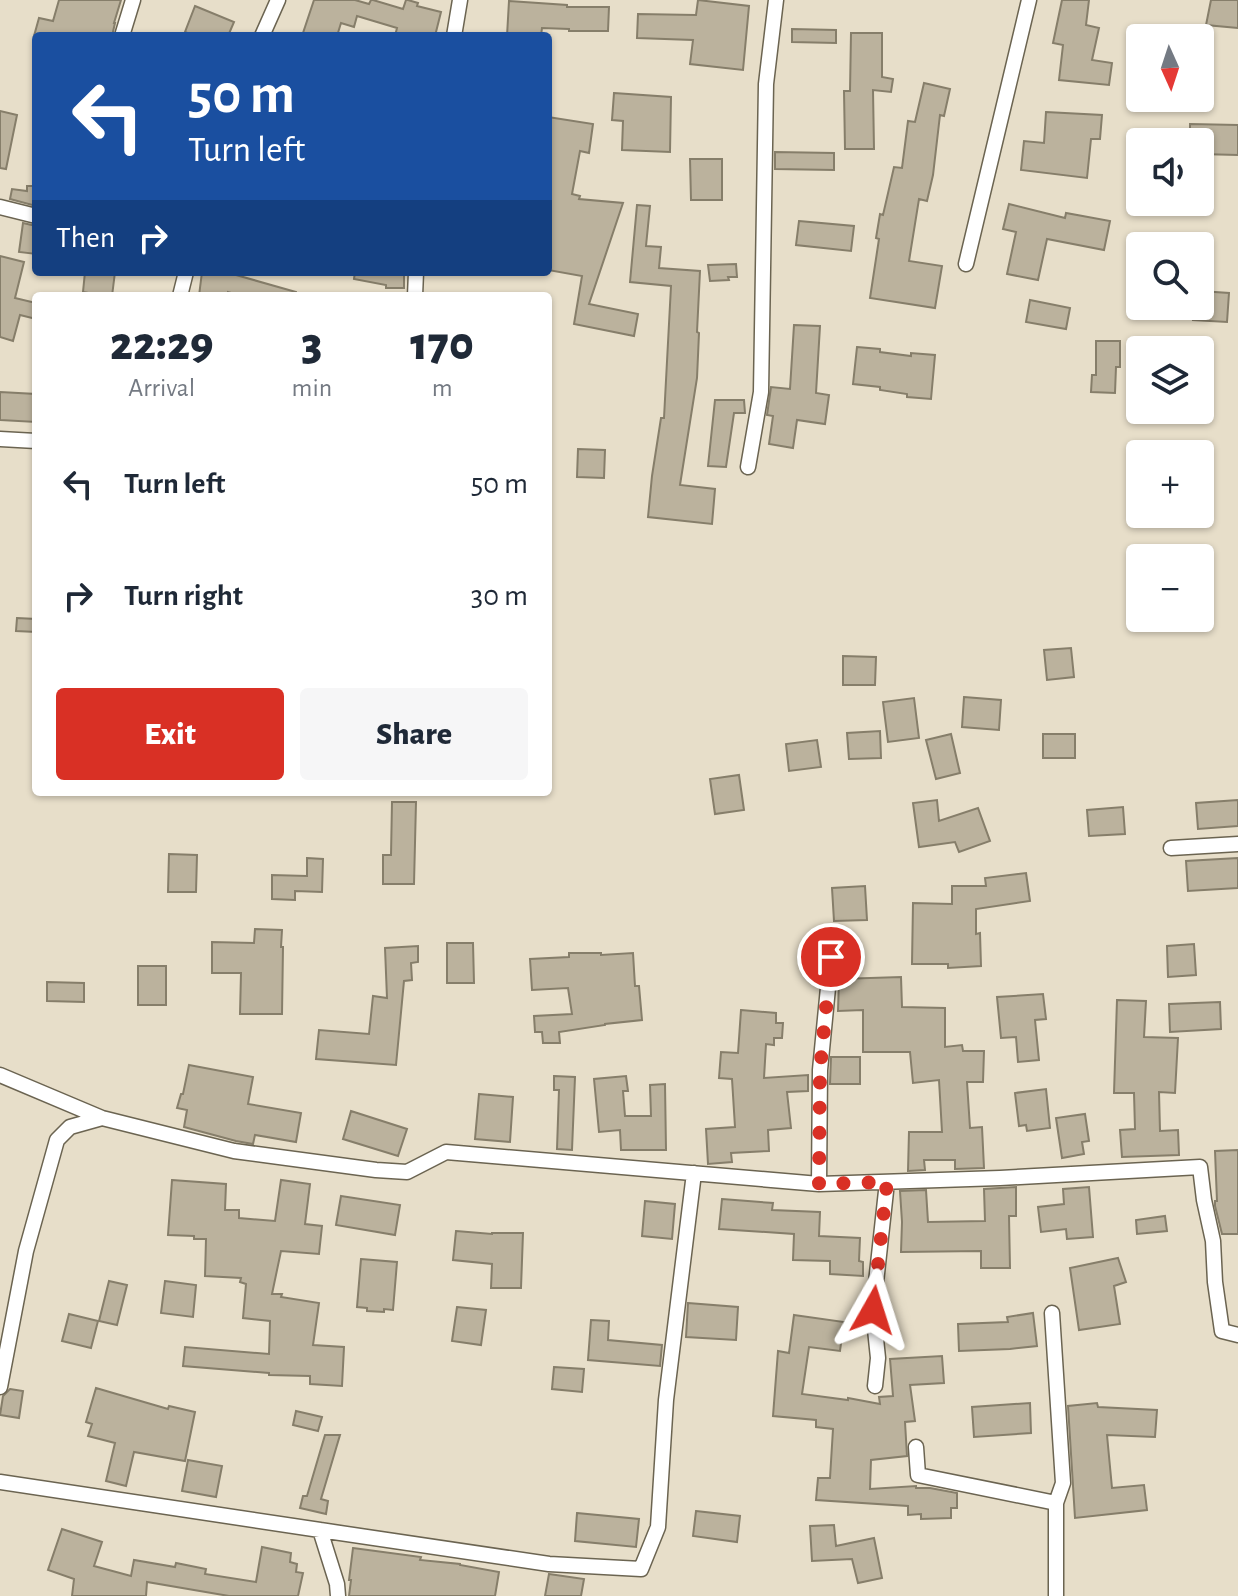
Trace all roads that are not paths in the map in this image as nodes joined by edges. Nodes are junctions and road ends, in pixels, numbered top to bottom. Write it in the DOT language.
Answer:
graph roads {
  1 [pos="133,0"];
  2 [pos="278,0"];
  3 [pos="460,0"];
  4 [pos="776,0"];
  5 [pos="1029,0"];
  6 [pos="123,32"];
  7 [pos="264,32"];
  8 [pos="455,32"];
  9 [pos="0,207"];
  10 [pos="32,215"];
  11 [pos="966,264"];
  12 [pos="0,439"];
  13 [pos="32,441"];
  14 [pos="748,467"];
  15 [pos="1238,844"];
  16 [pos="1171,848"];
  17 [pos="831,957"];
  18 [pos="0,1075"];
  19 [pos="102,1118"];
  20 [pos="694,1173"];
  21 [pos="887,1182"];
  22 [pos="819,1184"];
  23 [pos="1052,1313"];
  24 [pos="1238,1335"];
  25 [pos="875,1386"];
  26 [pos="0,1387"];
  27 [pos="916,1447"];
  28 [pos="0,1482"];
  29 [pos="1056,1503"];
  30 [pos="320,1530"];
  31 [pos="338,1596"];
  32 [pos="1056,1596"];
  1 -- 6 [label="street"];
  2 -- 7 [label="street"];
  3 -- 8 [label="street"];
  4 -- 14 [label="street"];
  5 -- 11 [label="street"];
  9 -- 10 [label="street"];
  12 -- 13 [label="street"];
  15 -- 16 [label="street"];
  17 -- 22 [label="street"];
  18 -- 19 [label="street"];
  19 -- 20 [label="street"];
  19 -- 26 [label="street"];
  20 -- 22 [label="street"];
  20 -- 30 [label="street"];
  21 -- 22 [label="street"];
  21 -- 24 [label="street"];
  21 -- 25 [label="street"];
  23 -- 29 [label="street"];
  27 -- 29 [label="street"];
  28 -- 30 [label="street"];
  29 -- 32 [label="street"];
  30 -- 31 [label="street"];
}
